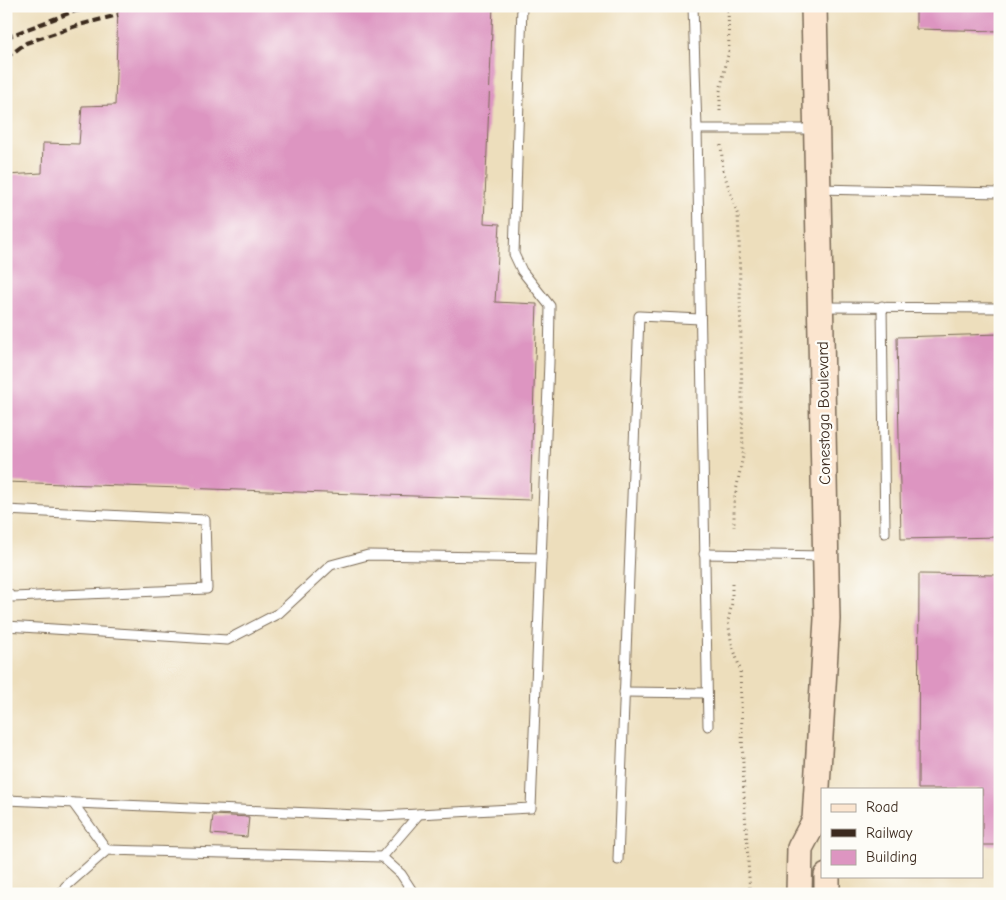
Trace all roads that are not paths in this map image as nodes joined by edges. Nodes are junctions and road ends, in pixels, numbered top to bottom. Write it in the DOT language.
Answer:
graph roads {
  1 [pos="522,6"];
  2 [pos="693,6"];
  3 [pos="814,6"];
  4 [pos="697,129"];
  5 [pos="817,129"];
  6 [pos="818,188"];
  7 [pos="1000,193"];
  8 [pos="821,306"];
  9 [pos="882,306"];
  10 [pos="1000,308"];
  11 [pos="700,319"];
  12 [pos="6,510"];
  13 [pos="885,533"];
  14 [pos="704,554"];
  15 [pos="826,556"];
  16 [pos="541,558"];
  17 [pos="6,593"];
  18 [pos="6,626"];
  19 [pos="624,692"];
  20 [pos="707,693"];
  21 [pos="708,726"];
  22 [pos="6,800"];
  23 [pos="73,803"];
  24 [pos="419,814"];
  25 [pos="818,828"];
  26 [pos="108,850"];
  27 [pos="382,857"];
  28 [pos="618,860"];
  29 [pos="827,878"];
  30 [pos="61,894"];
  31 [pos="414,894"];
  32 [pos="798,894"];
  33 [pos="827,894"];
  1 -- 16 [label="lane"];
  2 -- 4 [label="lane"];
  3 -- 5 [label="street, Conestoga Boulevard"];
  4 -- 5 [label="lane"];
  4 -- 11 [label="lane"];
  5 -- 6 [label="street, Conestoga Boulevard"];
  6 -- 7 [label="lane"];
  6 -- 8 [label="street, Conestoga Boulevard"];
  8 -- 9 [label="lane"];
  8 -- 15 [label="street, Conestoga Boulevard"];
  9 -- 10 [label="lane"];
  9 -- 13 [label="lane"];
  11 -- 14 [label="lane"];
  11 -- 19 [label="lane"];
  12 -- 17 [label="lane"];
  14 -- 15 [label="lane"];
  14 -- 20 [label="lane"];
  15 -- 25 [label="street, Conestoga Boulevard"];
  16 -- 18 [label="lane"];
  16 -- 24 [label="lane"];
  19 -- 20 [label="lane"];
  19 -- 28 [label="lane"];
  20 -- 21 [label="lane"];
  22 -- 23 [label="lane"];
  23 -- 24 [label="lane"];
  23 -- 26 [label="lane"];
  24 -- 27 [label="lane"];
  25 -- 32 [label="street, Conestoga Boulevard"];
  26 -- 27 [label="lane"];
  26 -- 30 [label="lane"];
  27 -- 31 [label="lane"];
  29 -- 33 [label="street"];
}
